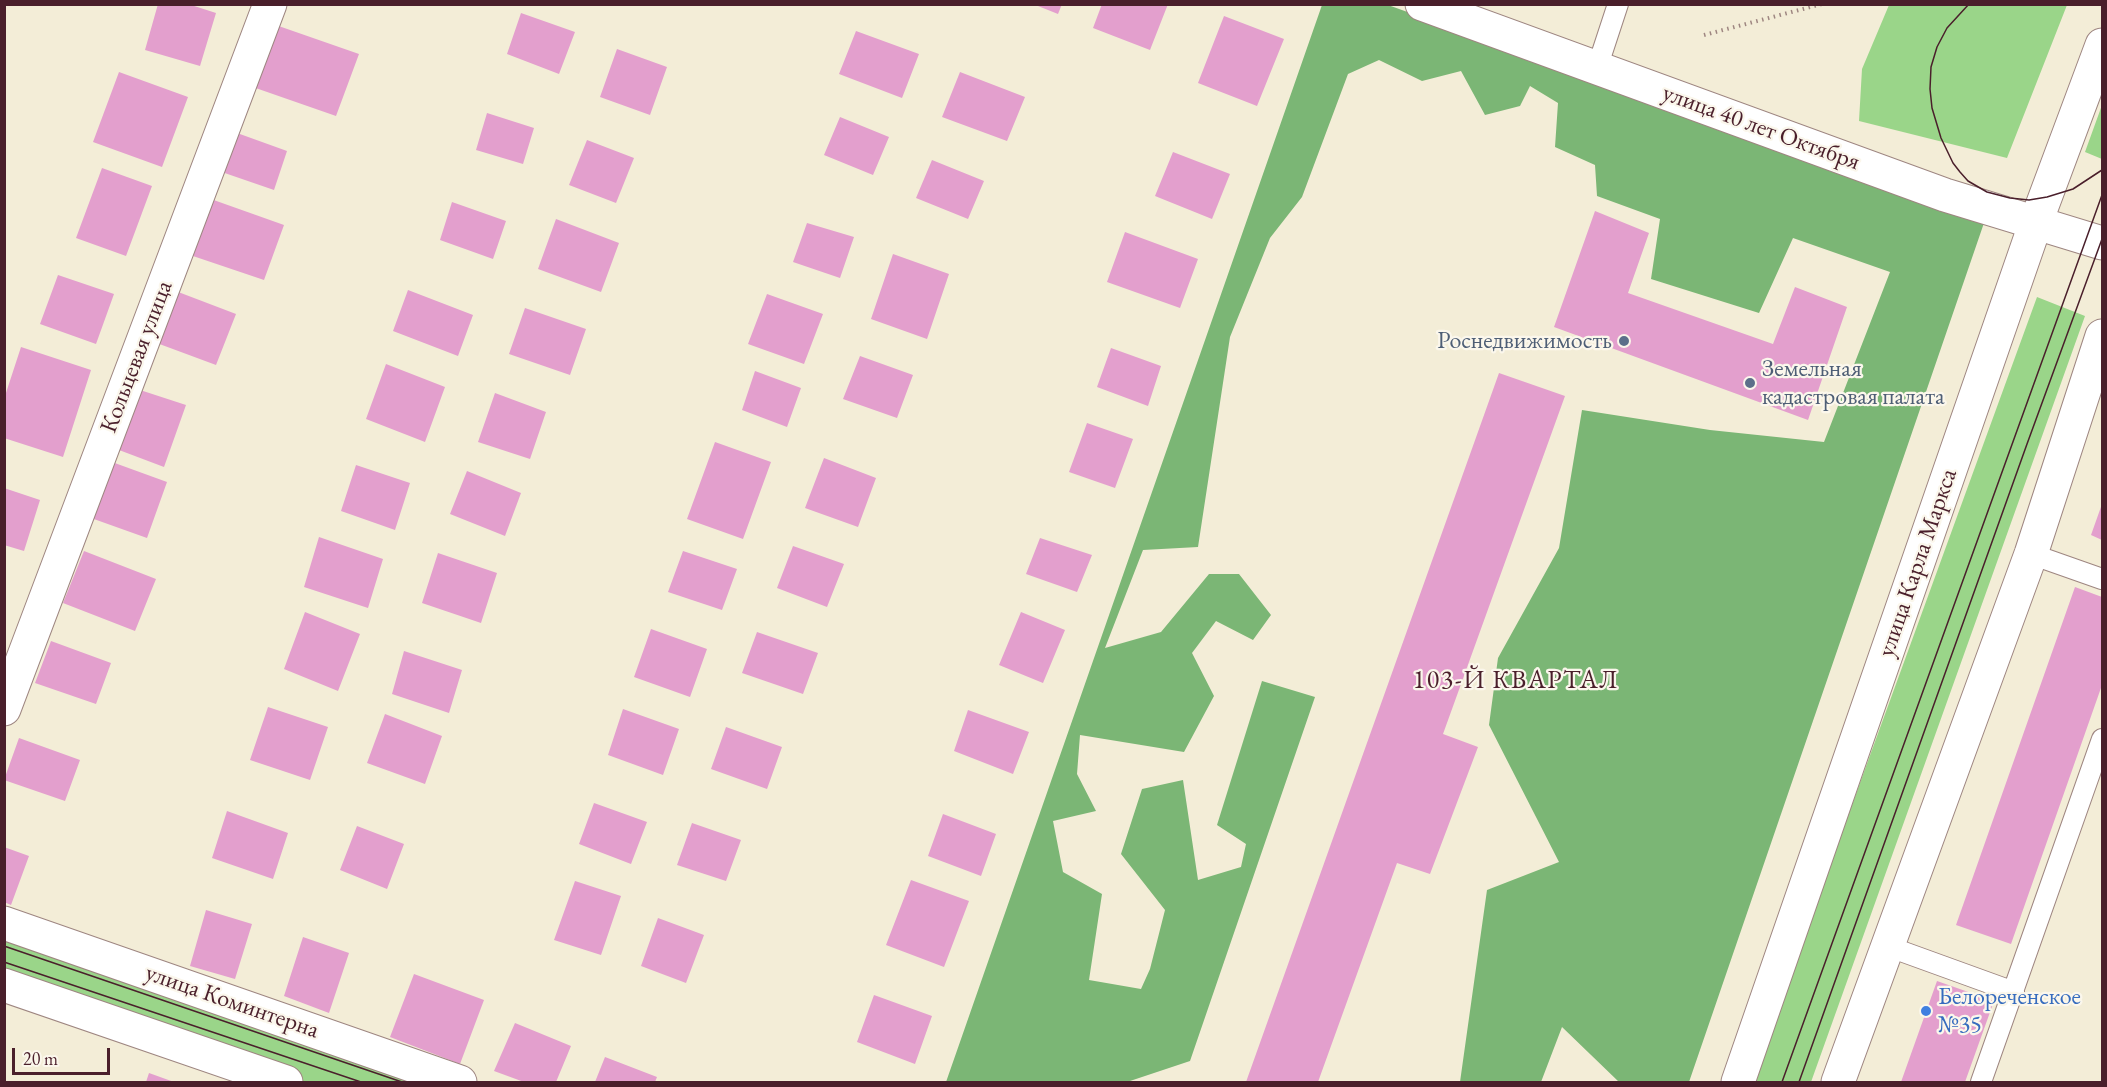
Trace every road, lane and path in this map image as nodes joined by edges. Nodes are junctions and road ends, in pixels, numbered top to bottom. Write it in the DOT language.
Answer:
graph roads {
  1 [pos="270,4"];
  2 [pos="1422,4"];
  3 [pos="1618,4"];
  4 [pos="1822,4"];
  5 [pos="1704,35"];
  6 [pos="2103,45"];
  7 [pos="1596,68"];
  8 [pos="2036,222"];
  9 [pos="2103,243"];
  10 [pos="2103,336"];
  11 [pos="2031,554"];
  12 [pos="2103,579"];
  13 [pos="4,709"];
  14 [pos="2103,739"];
  15 [pos="4,923"];
  16 [pos="1887,946"];
  17 [pos="4,985"];
  18 [pos="2014,992"];
  19 [pos="286,1083"];
  20 [pos="460,1083"];
  21 [pos="1738,1083"];
  22 [pos="1838,1083"];
  23 [pos="1981,1083"];
  1 -- 13 [label="street, Кольцевая улица"];
  2 -- 7 [label="street, улица 40 лет Октября"];
  3 -- 7 [label="lane"];
  4 -- 5 [label="path"];
  6 -- 8 [label="street, улица Карла Маркса"];
  7 -- 8 [label="street, улица 40 лет Октября"];
  8 -- 9 [label="street, улица 40 лет Октября"];
  8 -- 21 [label="street, улица Карла Маркса"];
  10 -- 11 [label="street"];
  11 -- 12 [label="lane"];
  11 -- 16 [label="street"];
  14 -- 18 [label="lane"];
  15 -- 20 [label="street, улица Коминтерна"];
  16 -- 18 [label="lane"];
  16 -- 22 [label="street"];
  17 -- 19 [label="street"];
  18 -- 23 [label="lane"];
}
